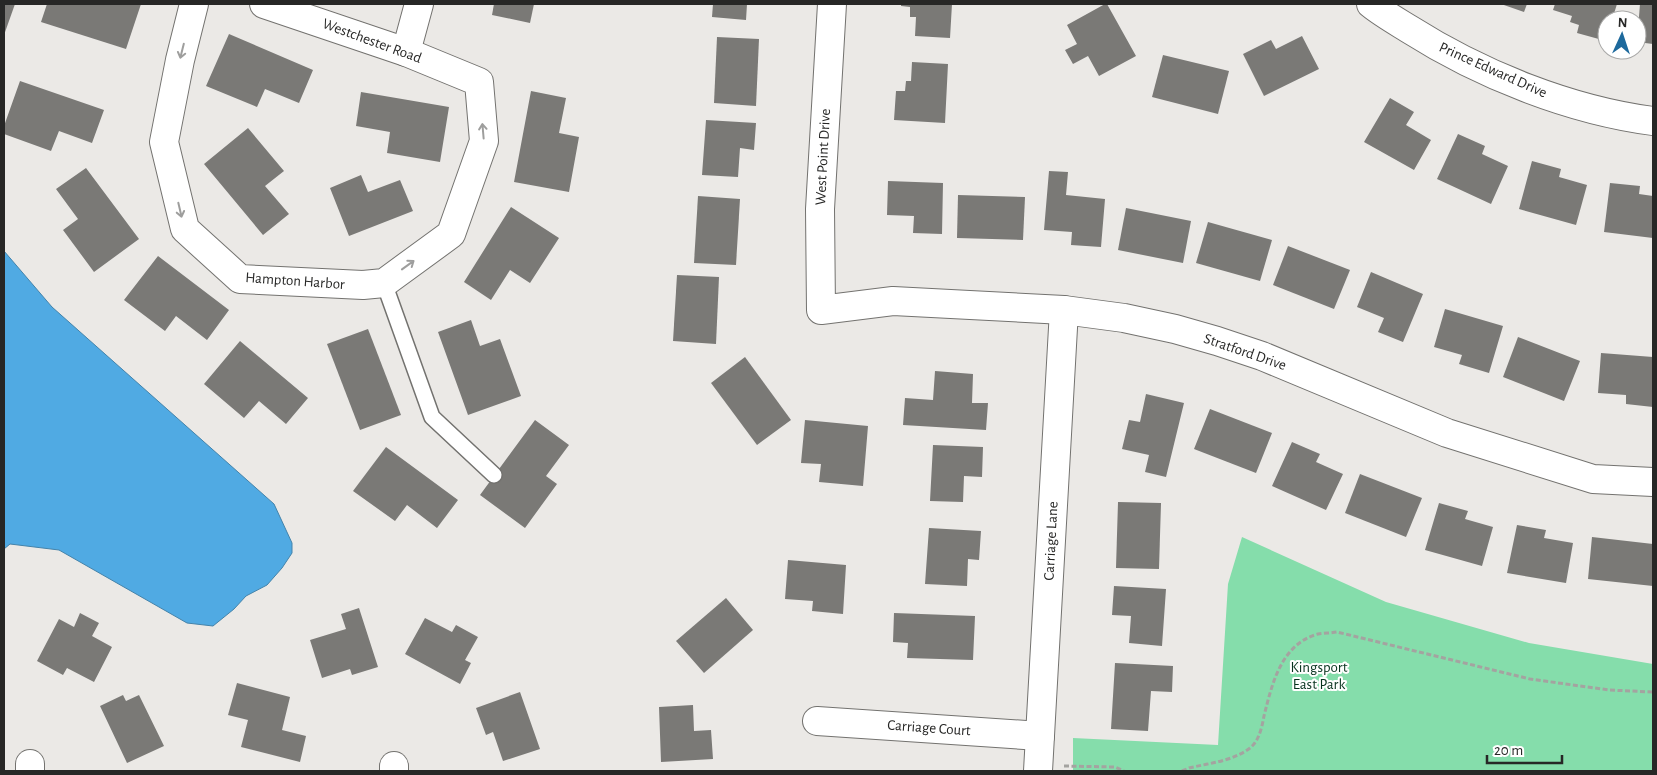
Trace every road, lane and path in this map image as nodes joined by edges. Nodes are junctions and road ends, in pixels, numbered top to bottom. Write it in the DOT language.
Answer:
graph roads {
  1 [pos="194,4"];
  2 [pos="264,4"];
  3 [pos="420,4"];
  4 [pos="832,4"];
  5 [pos="1371,4"];
  6 [pos="406,52"];
  7 [pos="479,82"];
  8 [pos="1653,120"];
  9 [pos="384,282"];
  10 [pos="821,310"];
  11 [pos="1064,310"];
  12 [pos="494,475"];
  13 [pos="1653,482"];
  14 [pos="1653,692"];
  15 [pos="817,721"];
  16 [pos="1039,756"];
  17 [pos="1124,771"];
  18 [pos="1182,771"];
  1 -- 9 [label="street, Hampton Harbor, one-way"];
  2 -- 6 [label="street, Westchester Road"];
  3 -- 6 [label="street"];
  4 -- 10 [label="street, West Point Drive"];
  5 -- 8 [label="street, Prince Edward Drive"];
  6 -- 7 [label="street, Westchester Road"];
  9 -- 7 [label="street, Hampton Harbor, one-way"];
  9 -- 12 [label="lane"];
  10 -- 11 [label="street, Stratford Drive"];
  11 -- 13 [label="street, Stratford Drive"];
  11 -- 16 [label="street, Carriage Lane"];
  14 -- 18 [label="path"];
  15 -- 16 [label="street, Carriage Court"];
  16 -- 17 [label="path"];
}
